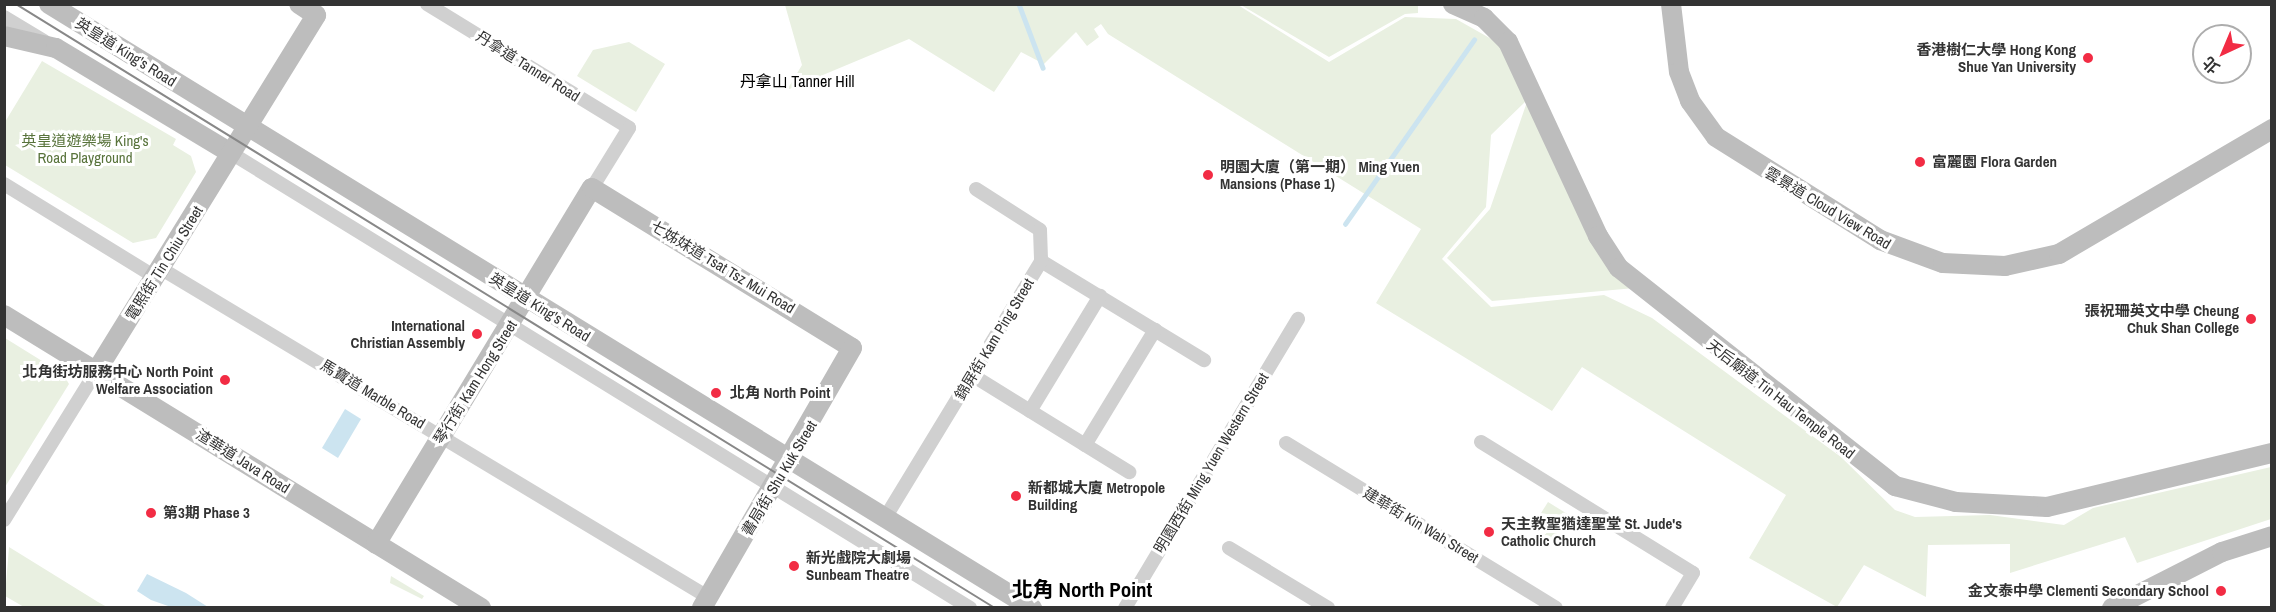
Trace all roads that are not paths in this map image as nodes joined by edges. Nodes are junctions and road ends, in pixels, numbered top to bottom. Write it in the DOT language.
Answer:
graph roads {
  1 [pos="49,4"];
  2 [pos="299,4"];
  3 [pos="428,4"];
  4 [pos="1453,4"];
  5 [pos="1671,4"];
  6 [pos="320,10"];
  7 [pos="4,17"];
  8 [pos="4,36"];
  9 [pos="56,48"];
  10 [pos="248,127"];
  11 [pos="628,128"];
  12 [pos="2271,129"];
  13 [pos="231,153"];
  14 [pos="4,184"];
  15 [pos="592,188"];
  16 [pos="976,189"];
  17 [pos="1041,261"];
  18 [pos="157,273"];
  19 [pos="1100,296"];
  20 [pos="526,298"];
  21 [pos="4,315"];
  22 [pos="1298,319"];
  23 [pos="512,324"];
  24 [pos="1155,330"];
  25 [pos="852,348"];
  26 [pos="1204,360"];
  27 [pos="97,370"];
  28 [pos="972,375"];
  29 [pos="1030,411"];
  30 [pos="442,435"];
  31 [pos="1286,443"];
  32 [pos="1085,445"];
  33 [pos="1485,447"];
  34 [pos="2271,453"];
  35 [pos="790,460"];
  36 [pos="1129,472"];
  37 [pos="774,488"];
  38 [pos="885,518"];
  39 [pos="4,520"];
  40 [pos="2271,536"];
  41 [pos="376,544"];
  42 [pos="1228,548"];
  43 [pos="705,602"];
  44 [pos="481,608"];
  45 [pos="970,608"];
  46 [pos="1032,608"];
  47 [pos="1125,608"];
  48 [pos="1328,608"];
  49 [pos="1556,608"];
  50 [pos="1672,608"];
  51 [pos="2112,608"];
  1 -- 10 [label="street, 英皇道 King's Road"];
  2 -- 6 [label="street"];
  3 -- 11 [label="street, 丹拿道 Tanner Road"];
  4 -- 34 [label="street, 天后廟道 Tin Hau Temple Road"];
  5 -- 12 [label="street, 雲景道 Cloud View Road"];
  6 -- 10 [label="street, 電照街 Tin Chiu Street"];
  7 -- 9 [label="street, 英皇道 King's Road"];
  8 -- 9 [label="street"];
  9 -- 13 [label="street, 英皇道 King's Road"];
  10 -- 13 [label="street, 電照街 Tin Chiu Street"];
  10 -- 20 [label="street, 英皇道 King's Road"];
  11 -- 15 [label="street, 琴行街 Kam Hong Street"];
  13 -- 18 [label="street, 電照街 Tin Chiu Street"];
  13 -- 23 [label="street, 英皇道 King's Road"];
  14 -- 18 [label="street, 馬寶道 Marble Road"];
  15 -- 20 [label="street, 琴行街 Kam Hong Street"];
  15 -- 25 [label="street, 七姊妹道 Tsat Tsz Mui Road"];
  16 -- 17 [label="street"];
  17 -- 19 [label="street, 錦屏街 Kam Ping Street"];
  17 -- 28 [label="street, 錦屏街 Kam Ping Street"];
  18 -- 27 [label="street, 電照街 Tin Chiu Street"];
  18 -- 30 [label="street, 馬寶道 Marble Road"];
  19 -- 24 [label="street, 錦屏街 Kam Ping Street"];
  19 -- 29 [label="street"];
  20 -- 23 [label="street, 琴行街 Kam Hong Street"];
  20 -- 35 [label="street, 英皇道 King's Road"];
  21 -- 27 [label="street, 渣華道 Java Road"];
  22 -- 47 [label="street, 明園西街 Ming Yuen Western Street"];
  23 -- 30 [label="street, 琴行街 Kam Hong Street"];
  23 -- 37 [label="street, 英皇道 King's Road"];
  24 -- 26 [label="street, 錦屏街 Kam Ping Street"];
  24 -- 32 [label="street"];
  25 -- 35 [label="street, 書局街 Shu Kuk Street"];
  27 -- 39 [label="street, 電照街 Tin Chiu Street"];
  27 -- 41 [label="street, 渣華道 Java Road"];
  28 -- 29 [label="street"];
  28 -- 38 [label="street, 錦屏街 Kam Ping Street"];
  29 -- 32 [label="street"];
  30 -- 41 [label="street, 琴行街 Kam Hong Street"];
  30 -- 43 [label="street, 馬寶道 Marble Road"];
  31 -- 49 [label="street, 建華街 Kin Wah Street"];
  32 -- 36 [label="street"];
  33 -- 50 [label="street"];
  35 -- 37 [label="street, 書局街 Shu Kuk Street"];
  35 -- 38 [label="street, 英皇道 King's Road"];
  37 -- 43 [label="street, 書局街 Shu Kuk Street"];
  37 -- 45 [label="street, 英皇道 King's Road"];
  38 -- 46 [label="street, 英皇道 King's Road"];
  40 -- 51 [label="street"];
  41 -- 44 [label="street, 渣華道 Java Road"];
  42 -- 48 [label="street"];
}
